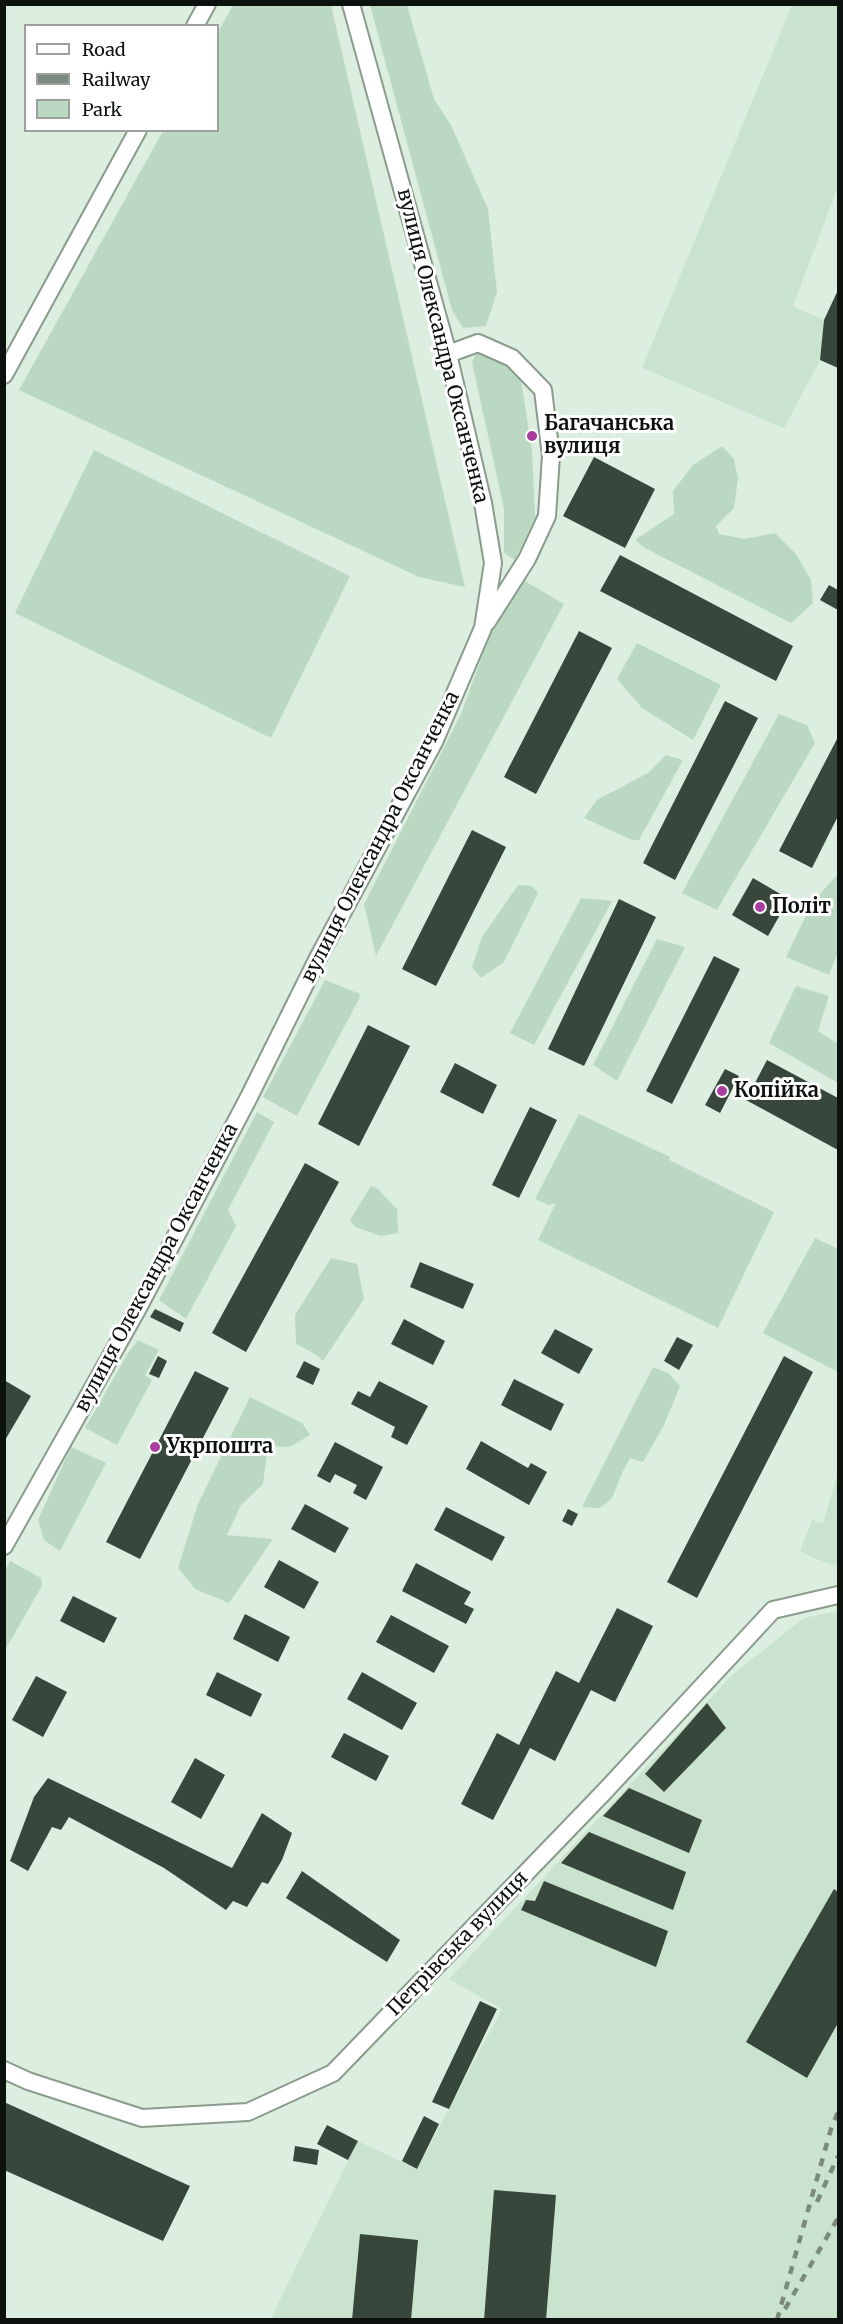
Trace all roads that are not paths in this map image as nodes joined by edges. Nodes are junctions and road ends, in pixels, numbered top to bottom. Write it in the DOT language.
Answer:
graph roads {
  1 [pos="207,4"];
  2 [pos="351,4"];
  3 [pos="196,24"];
  4 [pos="137,132"];
  5 [pos="448,354"];
  6 [pos="4,375"];
  7 [pos="483,628"];
  8 [pos="4,1546"];
  9 [pos="838,1595"];
  10 [pos="4,2070"];
  1 -- 3 [label="street"];
  2 -- 5 [label="street, вулиця Олександра Оксанченка"];
  4 -- 6 [label="street"];
  5 -- 7 [label="street, вулиця Олександра Оксанченка"];
  5 -- 7 [label="street"];
  7 -- 8 [label="street, вулиця Олександра Оксанченка"];
  9 -- 10 [label="street, Петрівська вулиця"];
}
